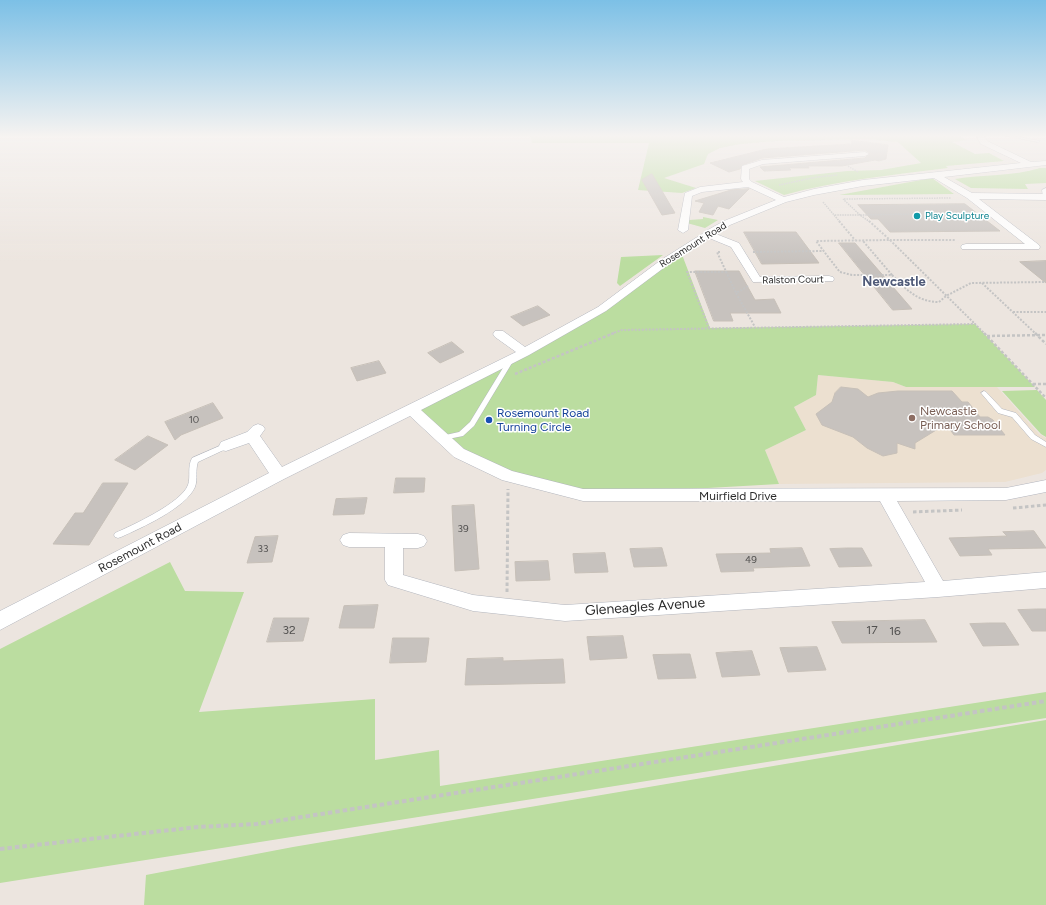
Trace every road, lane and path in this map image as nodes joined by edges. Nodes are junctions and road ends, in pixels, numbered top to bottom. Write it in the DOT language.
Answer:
graph roads {
  1 [pos="745,177"];
  2 [pos="912,177"];
  3 [pos="939,177"];
  4 [pos="749,184"];
  5 [pos="821,191"];
  6 [pos="1045,194"];
  7 [pos="833,195"];
  8 [pos="971,197"];
  9 [pos="844,199"];
  10 [pos="783,200"];
  11 [pos="992,213"];
  12 [pos="834,215"];
  13 [pos="860,215"];
  14 [pos="683,230"];
  15 [pos="707,234"];
  16 [pos="855,240"];
  17 [pos="862,240"];
  18 [pos="890,240"];
  19 [pos="966,247"];
  20 [pos="824,251"];
  21 [pos="739,252"];
  22 [pos="727,272"];
  23 [pos="840,272"];
  24 [pos="892,274"];
  25 [pos="829,279"];
  26 [pos="757,280"];
  27 [pos="1046,282"];
  28 [pos="982,283"];
  29 [pos="736,293"];
  30 [pos="946,296"];
  31 [pos="1012,312"];
  32 [pos="1046,312"];
  33 [pos="975,324"];
  34 [pos="709,328"];
  35 [pos="755,328"];
  36 [pos="499,334"];
  37 [pos="986,336"];
  38 [pos="1037,336"];
  39 [pos="1046,336"];
  40 [pos="1046,344"];
  41 [pos="525,352"];
  42 [pos="512,358"];
  43 [pos="498,381"];
  44 [pos="1032,384"];
  45 [pos="1046,384"];
  46 [pos="984,393"];
  47 [pos="1046,398"];
  48 [pos="411,409"];
  49 [pos="443,438"];
  50 [pos="1046,445"];
  51 [pos="226,446"];
  52 [pos="279,475"];
  53 [pos="1046,486"];
  54 [pos="885,495"];
  55 [pos="508,498"];
  56 [pos="118,536"];
  57 [pos="349,540"];
  58 [pos="394,541"];
  59 [pos="418,541"];
  60 [pos="1046,580"];
  61 [pos="938,589"];
  62 [pos="507,606"];
  63 [pos="0,621"];
  64 [pos="1046,701"];
  65 [pos="0,849"];
  1 -- 4 [label="street"];
  2 -- 5 [label="street, Rosemount Road"];
  3 -- 8 [label="street"];
  4 -- 10 [label="street"];
  4 -- 14 [label="street"];
  5 -- 7 [label="path"];
  5 -- 10 [label="street, Rosemount Road"];
  6 -- 8 [label="street"];
  7 -- 9 [label="path"];
  7 -- 12 [label="path"];
  8 -- 9 [label="path"];
  8 -- 11 [label="street"];
  9 -- 13 [label="path"];
  10 -- 15 [label="street, Rosemount Road"];
  11 -- 13 [label="path"];
  11 -- 19 [label="street"];
  12 -- 13 [label="path"];
  12 -- 16 [label="path"];
  13 -- 18 [label="path"];
  15 -- 21 [label="street, Ralston Court"];
  15 -- 41 [label="street, Rosemount Road"];
  16 -- 17 [label="path"];
  16 -- 20 [label="path"];
  17 -- 18 [label="path"];
  17 -- 24 [label="path"];
  18 -- 30 [label="path"];
  20 -- 21 [label="path"];
  20 -- 23 [label="path"];
  21 -- 22 [label="path"];
  21 -- 26 [label="street, Ralston Court"];
  22 -- 29 [label="path"];
  22 -- 34 [label="path"];
  23 -- 24 [label="path"];
  23 -- 25 [label="path"];
  24 -- 30 [label="path"];
  25 -- 26 [label="street, Ralston Court"];
  26 -- 29 [label="path"];
  27 -- 28 [label="path"];
  28 -- 30 [label="path"];
  28 -- 31 [label="path"];
  29 -- 35 [label="path"];
  30 -- 33 [label="path"];
  31 -- 32 [label="path"];
  31 -- 38 [label="path"];
  33 -- 35 [label="path"];
  33 -- 37 [label="path"];
  34 -- 35 [label="path"];
  34 -- 43 [label="path"];
  36 -- 41 [label="street"];
  37 -- 38 [label="path"];
  37 -- 44 [label="path"];
  38 -- 39 [label="path"];
  38 -- 40 [label="path"];
  41 -- 42 [label="street, Rosemount Road"];
  42 -- 43 [label="lane"];
  42 -- 48 [label="street, Rosemount Road"];
  43 -- 49 [label="lane"];
  44 -- 45 [label="path"];
  44 -- 47 [label="path"];
  46 -- 50 [label="lane"];
  48 -- 49 [label="street, Muirfield Drive"];
  48 -- 52 [label="street, Rosemount Road"];
  49 -- 54 [label="street, Muirfield Drive"];
  51 -- 52 [label="street"];
  51 -- 56 [label="lane"];
  52 -- 63 [label="street, Rosemount Road"];
  53 -- 54 [label="street, Muirfield Drive"];
  54 -- 61 [label="street"];
  55 -- 62 [label="path"];
  57 -- 58 [label="street"];
  58 -- 59 [label="street"];
  58 -- 62 [label="street, Gleneagles Avenue"];
  60 -- 61 [label="street, Gleneagles Avenue"];
  61 -- 62 [label="street, Gleneagles Avenue"];
  64 -- 65 [label="path"];
}
